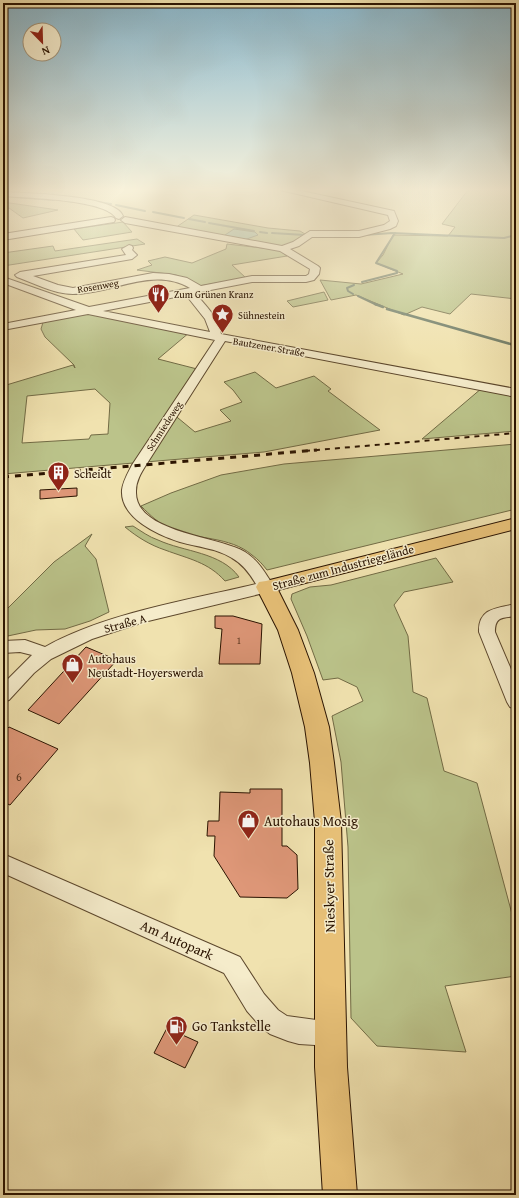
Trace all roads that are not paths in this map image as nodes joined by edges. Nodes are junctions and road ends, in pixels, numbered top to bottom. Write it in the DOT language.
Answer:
graph roads {
  1 [pos="266,246"];
  2 [pos="291,246"];
  3 [pos="129,248"];
  4 [pos="283,249"];
  5 [pos="20,275"];
  6 [pos="3,280"];
  7 [pos="193,289"];
  8 [pos="86,310"];
  9 [pos="3,327"];
  10 [pos="217,338"];
  11 [pos="516,393"];
  12 [pos="142,517"];
  13 [pos="516,523"];
  14 [pos="266,587"];
  15 [pos="516,610"];
  16 [pos="3,647"];
  17 [pos="45,655"];
  18 [pos="3,695"];
  19 [pos="516,702"];
  20 [pos="3,862"];
  21 [pos="331,1034"];
  22 [pos="340,1195"];
  1 -- 4 [label="street"];
  2 -- 4 [label="street"];
  3 -- 5 [label="street, Bautzener Straße"];
  4 -- 7 [label="street, Rosenweg"];
  5 -- 6 [label="street, Bautzener Straße"];
  5 -- 7 [label="street, Rosenweg"];
  6 -- 8 [label="street, Bautzener Straße"];
  7 -- 8 [label="street, Rosenweg"];
  7 -- 10 [label="street"];
  8 -- 9 [label="street, Rosenweg"];
  8 -- 10 [label="street, Bautzener Straße"];
  10 -- 11 [label="street, Bautzener Straße"];
  10 -- 12 [label="street, Schmiedeweg"];
  12 -- 14 [label="street, Straße zum Industriegelände"];
  13 -- 14 [label="main road, Straße zum Industriegelände"];
  14 -- 17 [label="street, Straße A"];
  14 -- 21 [label="main road, Nieskyer Straße"];
  15 -- 19 [label="street"];
  16 -- 17 [label="street"];
  17 -- 18 [label="street, Straße A"];
  20 -- 21 [label="street, Am Autopark"];
  21 -- 22 [label="main road, Nieskyer Straße"];
}
